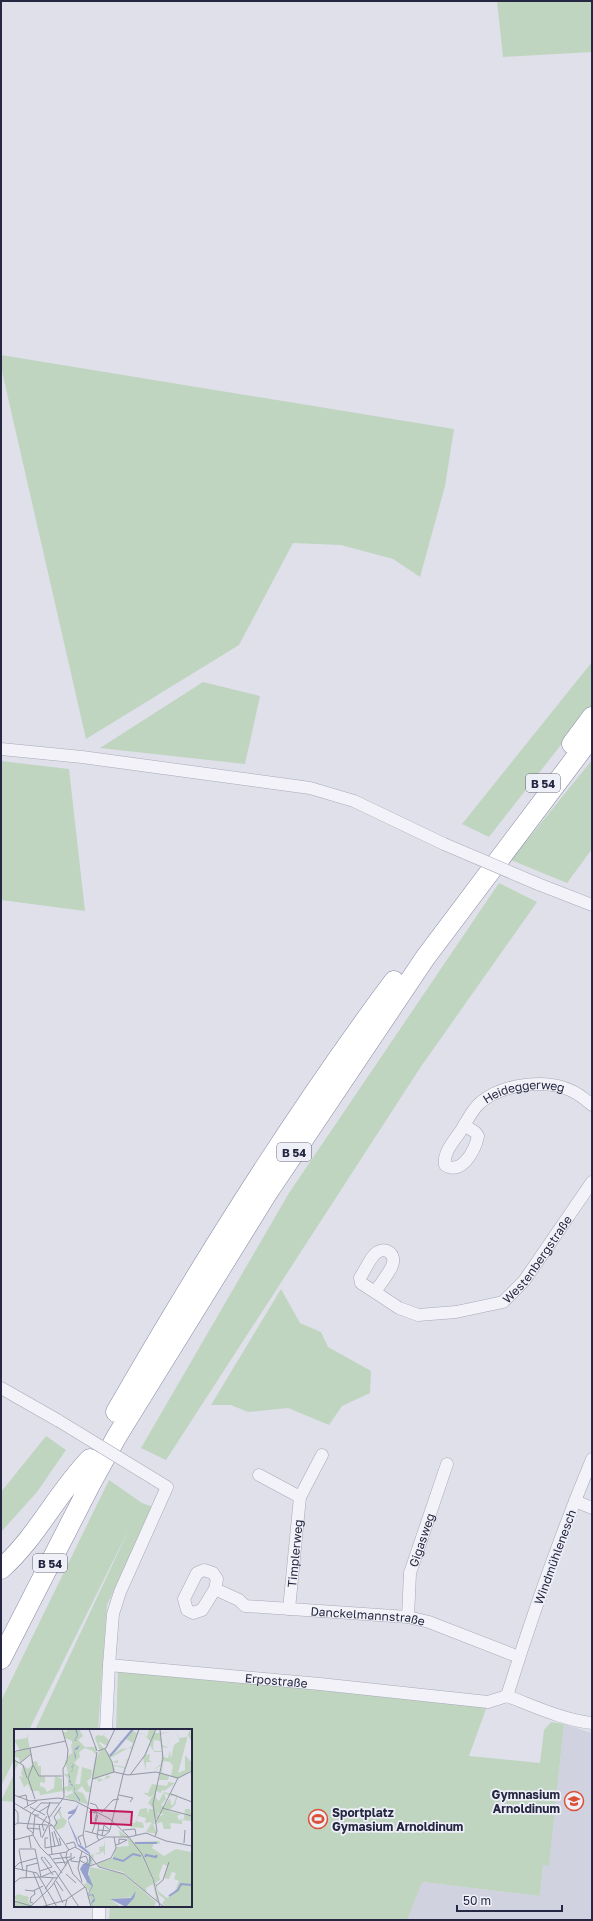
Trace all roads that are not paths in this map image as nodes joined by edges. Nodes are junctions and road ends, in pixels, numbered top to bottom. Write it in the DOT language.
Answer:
graph roads {
  1 [pos="592,717"];
  2 [pos="592,736"];
  3 [pos="1,749"];
  4 [pos="592,905"];
  5 [pos="592,1105"];
  6 [pos="464,1125"];
  7 [pos="592,1182"];
  8 [pos="375,1292"];
  9 [pos="1,1388"];
  10 [pos="322,1455"];
  11 [pos="90,1459"];
  12 [pos="592,1459"];
  13 [pos="447,1464"];
  14 [pos="259,1475"];
  15 [pos="300,1498"];
  16 [pos="575,1502"];
  17 [pos="592,1508"];
  18 [pos="1,1568"];
  19 [pos="215,1589"];
  20 [pos="289,1609"];
  21 [pos="408,1617"];
  22 [pos="1,1630"];
  23 [pos="519,1657"];
  24 [pos="1,1658"];
  25 [pos="109,1664"];
  26 [pos="507,1696"];
  27 [pos="592,1723"];
  28 [pos="106,1729"];
  29 [pos="99,1907"];
  30 [pos="98,1920"];
  1 -- 11 [label="highway, B 54"];
  2 -- 24 [label="highway, B 54"];
  3 -- 4 [label="street, bridge"];
  5 -- 6 [label="street, Heideggerweg"];
  7 -- 8 [label="street, Westenbergstraße"];
  9 -- 25 [label="street, bridge"];
  10 -- 15 [label="street, Timplerweg"];
  11 -- 18 [label="highway"];
  11 -- 22 [label="highway, B 54"];
  12 -- 16 [label="street, Windmühlenesch"];
  13 -- 21 [label="street, Gigasweg"];
  14 -- 15 [label="street"];
  15 -- 20 [label="street, Timplerweg"];
  16 -- 17 [label="street"];
  16 -- 23 [label="street, Windmühlenesch"];
  19 -- 20 [label="street, Danckelmannstraße"];
  20 -- 21 [label="street, Danckelmannstraße"];
  21 -- 23 [label="street, Danckelmannstraße"];
  23 -- 26 [label="street"];
  25 -- 26 [label="street, Erpostraße"];
  25 -- 28 [label="street"];
  26 -- 27 [label="street"];
  29 -- 30 [label="street"];
}
